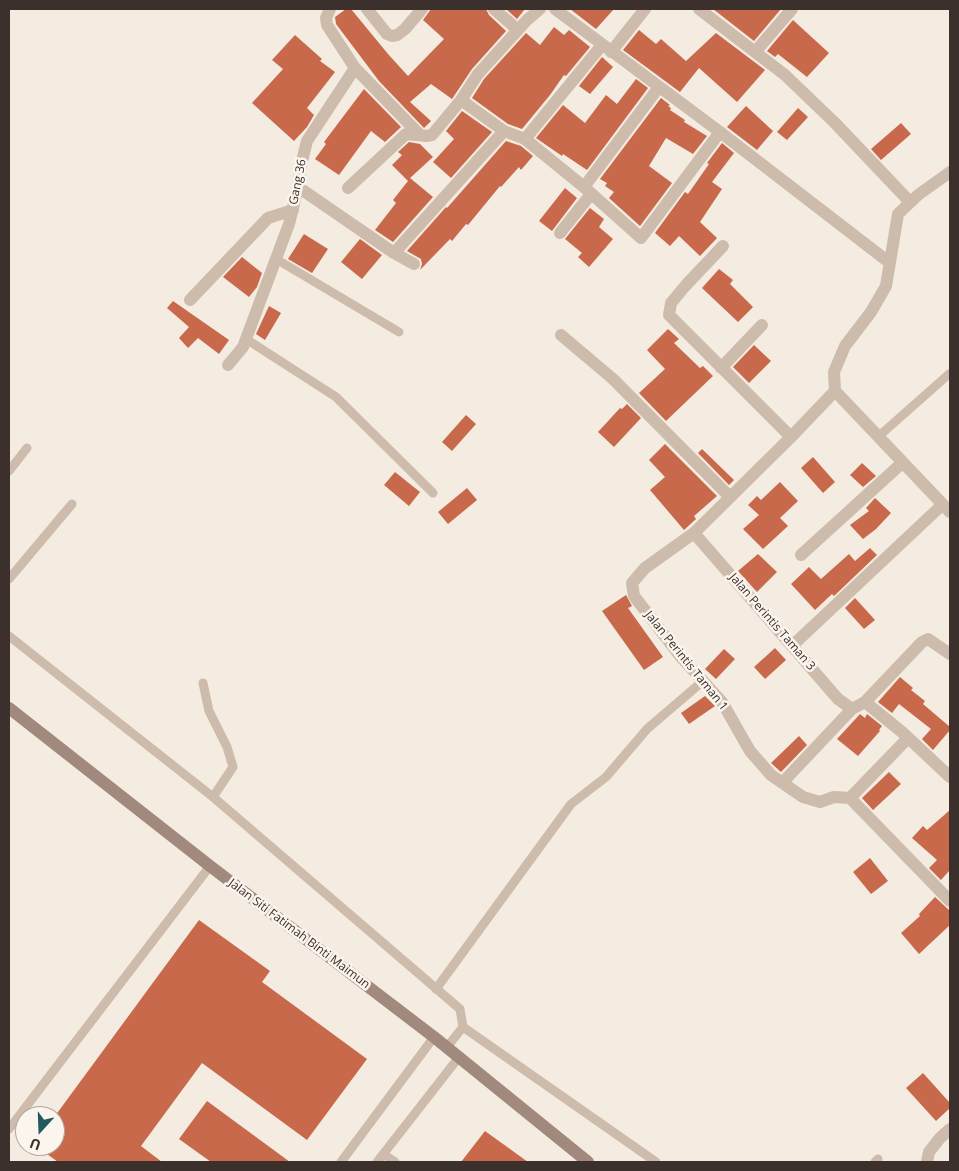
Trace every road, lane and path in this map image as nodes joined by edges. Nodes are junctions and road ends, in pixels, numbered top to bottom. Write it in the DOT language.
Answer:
graph roads {
  1 [pos="330,9"];
  2 [pos="367,9"];
  3 [pos="422,9"];
  4 [pos="494,9"];
  5 [pos="540,9"];
  6 [pos="555,9"];
  7 [pos="645,9"];
  8 [pos="699,9"];
  9 [pos="792,9"];
  10 [pos="518,30"];
  11 [pos="607,48"];
  12 [pos="756,52"];
  13 [pos="355,68"];
  14 [pos="659,87"];
  15 [pos="461,100"];
  16 [pos="504,131"];
  17 [pos="720,132"];
  18 [pos="420,135"];
  19 [pos="525,139"];
  20 [pos="950,172"];
  21 [pos="298,187"];
  22 [pos="348,188"];
  23 [pos="588,190"];
  24 [pos="910,202"];
  25 [pos="293,210"];
  26 [pos="560,233"];
  27 [pos="723,246"];
  28 [pos="394,253"];
  29 [pos="276,259"];
  30 [pos="890,262"];
  31 [pos="414,264"];
  32 [pos="190,300"];
  33 [pos="762,324"];
  34 [pos="399,332"];
  35 [pos="561,335"];
  36 [pos="246,339"];
  37 [pos="228,365"];
  38 [pos="721,368"];
  39 [pos="949,374"];
  40 [pos="835,391"];
  41 [pos="879,436"];
  42 [pos="791,437"];
  43 [pos="27,448"];
  44 [pos="902,463"];
  45 [pos="9,471"];
  46 [pos="433,493"];
  47 [pos="730,497"];
  48 [pos="72,504"];
  49 [pos="946,508"];
  50 [pos="694,533"];
  51 [pos="801,555"];
  52 [pos="9,579"];
  53 [pos="9,636"];
  54 [pos="793,646"];
  55 [pos="950,654"];
  56 [pos="703,681"];
  57 [pos="203,683"];
  58 [pos="865,702"];
  59 [pos="9,708"];
  60 [pos="852,709"];
  61 [pos="908,738"];
  62 [pos="950,777"];
  63 [pos="783,782"];
  64 [pos="213,798"];
  65 [pos="850,798"];
  66 [pos="210,866"];
  67 [pos="950,901"];
  68 [pos="436,989"];
  69 [pos="463,1027"];
  70 [pos="434,1037"];
  71 [pos="447,1047"];
  72 [pos="459,1057"];
  73 [pos="9,1129"];
  74 [pos="950,1129"];
  75 [pos="383,1154"];
  76 [pos="341,1162"];
  77 [pos="377,1162"];
  78 [pos="395,1162"];
  79 [pos="588,1162"];
  80 [pos="656,1162"];
  81 [pos="927,1162"];
  1 -- 13 [label="street"];
  2 -- 3 [label="street"];
  4 -- 10 [label="street"];
  5 -- 10 [label="street"];
  6 -- 11 [label="street"];
  7 -- 11 [label="street"];
  8 -- 12 [label="street"];
  9 -- 12 [label="street"];
  10 -- 15 [label="street"];
  11 -- 14 [label="street"];
  11 -- 19 [label="street"];
  12 -- 24 [label="street"];
  13 -- 18 [label="street"];
  13 -- 21 [label="street, Gang 36"];
  14 -- 17 [label="street"];
  14 -- 23 [label="street"];
  15 -- 16 [label="street"];
  15 -- 18 [label="street"];
  16 -- 19 [label="street"];
  16 -- 28 [label="street"];
  17 -- 23 [label="street"];
  17 -- 30 [label="street"];
  18 -- 22 [label="street"];
  19 -- 23 [label="street"];
  20 -- 24 [label="street"];
  21 -- 25 [label="street, Gang 36"];
  21 -- 28 [label="street"];
  23 -- 26 [label="street"];
  24 -- 30 [label="street"];
  25 -- 29 [label="street, Gang 36"];
  25 -- 32 [label="street"];
  27 -- 38 [label="street"];
  28 -- 31 [label="street"];
  29 -- 34 [label="lane"];
  29 -- 36 [label="street, Gang 36"];
  30 -- 40 [label="street"];
  33 -- 38 [label="street"];
  35 -- 47 [label="street"];
  36 -- 37 [label="street, Gang 36"];
  36 -- 46 [label="lane"];
  38 -- 42 [label="street"];
  39 -- 41 [label="lane"];
  40 -- 41 [label="street"];
  40 -- 42 [label="street"];
  41 -- 44 [label="street"];
  42 -- 47 [label="street"];
  43 -- 45 [label="lane"];
  44 -- 49 [label="street"];
  44 -- 51 [label="street"];
  47 -- 50 [label="street"];
  48 -- 52 [label="lane"];
  49 -- 54 [label="street"];
  50 -- 54 [label="street, Jalan Perintis Taman 3"];
  50 -- 56 [label="street, Jalan Perintis Taman 1"];
  53 -- 64 [label="lane"];
  54 -- 60 [label="street, Jalan Perintis Taman 3"];
  55 -- 58 [label="street"];
  56 -- 63 [label="street, Jalan Perintis Taman 1"];
  56 -- 68 [label="lane"];
  57 -- 64 [label="lane"];
  58 -- 60 [label="street"];
  58 -- 61 [label="street"];
  59 -- 66 [label="street, Jalan Siti Fatimah Binti Maimun"];
  60 -- 63 [label="street"];
  61 -- 62 [label="street"];
  61 -- 65 [label="street"];
  63 -- 65 [label="street, Jalan Perintis Taman 1"];
  64 -- 68 [label="lane"];
  65 -- 67 [label="street"];
  66 -- 70 [label="street, Jalan Siti Fatimah Binti Maimun"];
  66 -- 73 [label="lane"];
  68 -- 69 [label="lane"];
  69 -- 71 [label="lane"];
  69 -- 80 [label="lane"];
  70 -- 71 [label="street, Jalan Siti Fatimah Binti Maimun"];
  70 -- 76 [label="lane"];
  71 -- 72 [label="street, Jalan Siti Fatimah Binti Maimun"];
  72 -- 75 [label="lane"];
  72 -- 79 [label="street, Jalan Siti Fatimah Binti Maimun"];
  74 -- 81 [label="street"];
  75 -- 77 [label="lane"];
  75 -- 78 [label="lane"];
}
